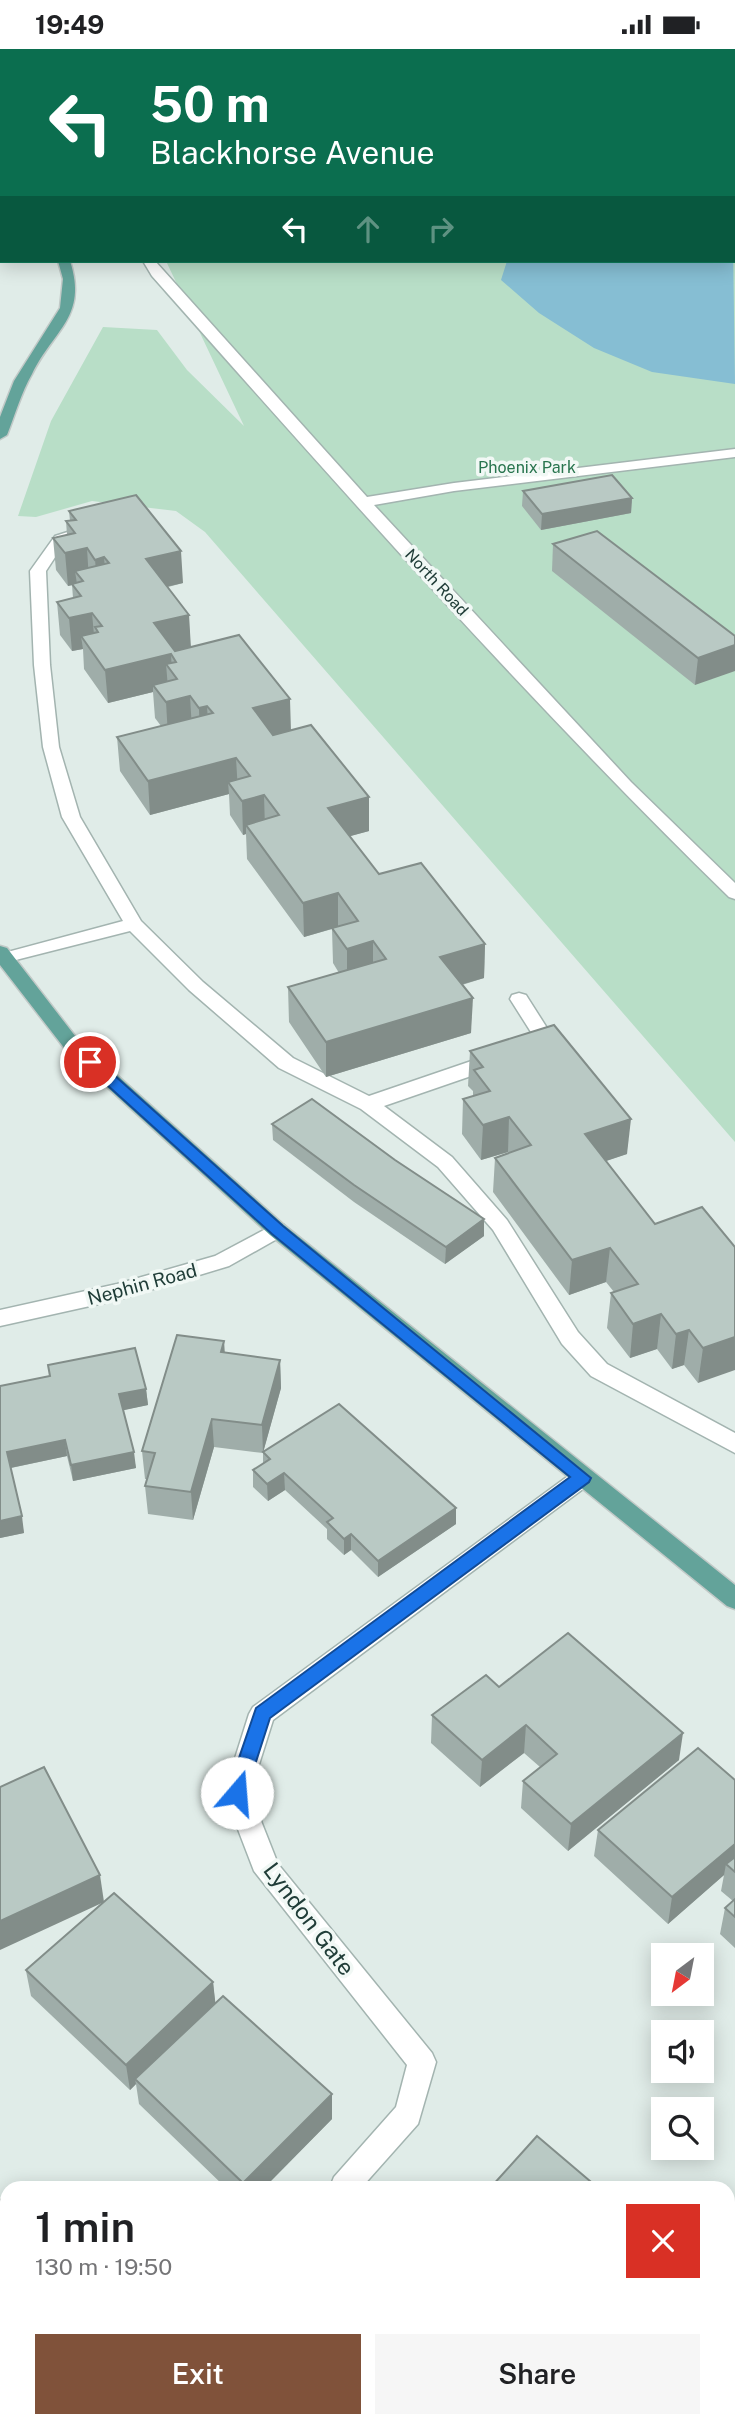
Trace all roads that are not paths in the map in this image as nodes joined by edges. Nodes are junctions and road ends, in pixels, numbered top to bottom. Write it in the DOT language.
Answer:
graph roads {
  1 [pos="65,263"];
  2 [pos="150,263"];
  3 [pos="0,435"];
  4 [pos="735,453"];
  5 [pos="363,502"];
  6 [pos="99,528"];
  7 [pos="735,893"];
  8 [pos="134,924"];
  9 [pos="2,956"];
  10 [pos="519,999"];
  11 [pos="368,1104"];
  12 [pos="277,1230"];
  13 [pos="0,1318"];
  14 [pos="735,1444"];
  15 [pos="583,1478"];
  16 [pos="735,1599"];
  17 [pos="349,2181"];
  1 -- 3 [label="main road"];
  2 -- 5 [label="street, North Road"];
  4 -- 5 [label="street"];
  5 -- 7 [label="street, North Road"];
  6 -- 8 [label="street"];
  8 -- 9 [label="street"];
  8 -- 11 [label="street"];
  9 -- 12 [label="main road"];
  10 -- 11 [label="street"];
  11 -- 14 [label="street"];
  12 -- 13 [label="street, Nephin Road"];
  12 -- 15 [label="main road"];
  15 -- 16 [label="main road"];
  15 -- 17 [label="street, Lyndon Gate"];
}
